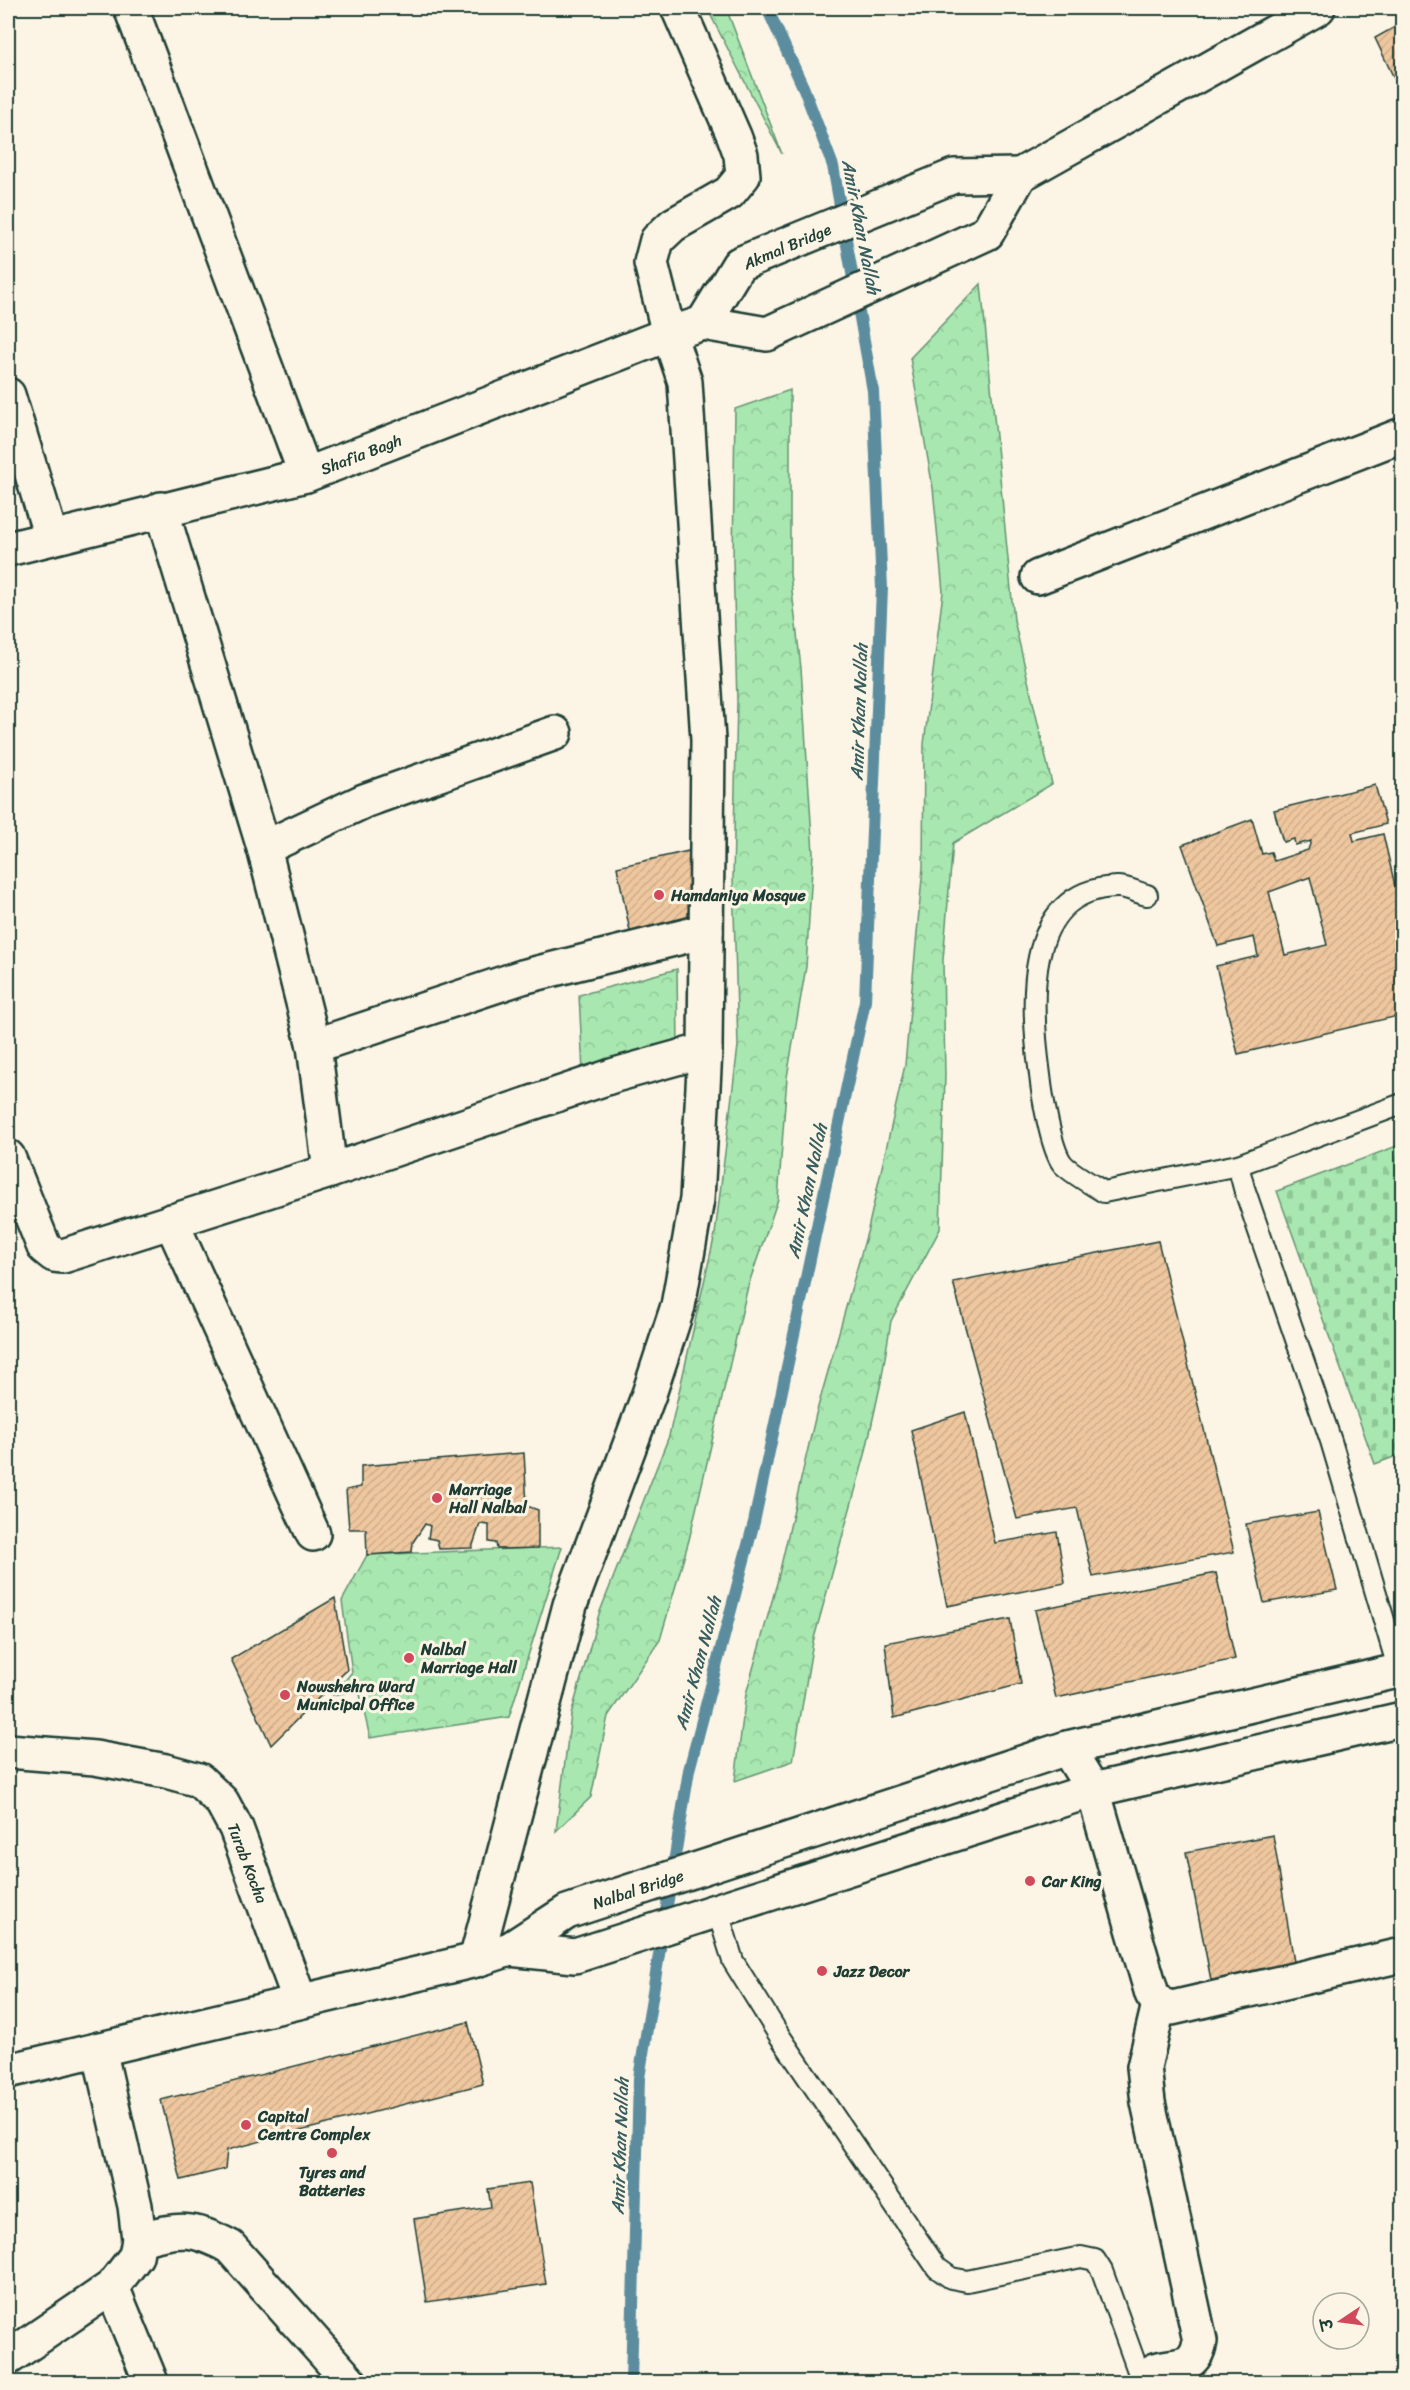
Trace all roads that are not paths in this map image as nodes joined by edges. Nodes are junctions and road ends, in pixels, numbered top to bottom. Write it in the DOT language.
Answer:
graph roads {
  1 [pos="131,8"];
  2 [pos="678,8"];
  3 [pos="1318,8"];
  4 [pos="1020,175"];
  5 [pos="703,323"];
  6 [pos="669,334"];
  7 [pos="8,395"];
  8 [pos="1402,435"];
  9 [pos="306,475"];
  10 [pos="161,509"];
  11 [pos="51,537"];
  12 [pos="8,549"];
  13 [pos="1038,577"];
  14 [pos="555,733"];
  15 [pos="264,848"];
  16 [pos="1147,895"];
  17 [pos="706,931"];
  18 [pos="314,1046"];
  19 [pos="705,1050"];
  20 [pos="1402,1104"];
  21 [pos="8,1157"];
  22 [pos="1238,1165"];
  23 [pos="330,1171"];
  24 [pos="171,1221"];
  25 [pos="313,1534"];
  26 [pos="1401,1677"];
  27 [pos="1402,1719"];
  28 [pos="1067,1748"];
  29 [pos="8,1751"];
  30 [pos="1093,1790"];
  31 [pos="717,1909"];
  32 [pos="510,1949"];
  33 [pos="1402,1955"];
  34 [pos="476,1960"];
  35 [pos="300,2001"];
  36 [pos="1159,2004"];
  37 [pos="99,2049"];
  38 [pos="8,2071"];
  39 [pos="139,2239"];
  40 [pos="112,2288"];
  41 [pos="8,2358"];
  42 [pos="151,2382"];
  43 [pos="350,2382"];
  44 [pos="1142,2382"];
  1 -- 9 [label="main road"];
  2 -- 6 [label="main road"];
  3 -- 4 [label="main road"];
  4 -- 5 [label="main road, Akmal Bridge"];
  4 -- 5 [label="main road"];
  5 -- 6 [label="main road, Shafia Bagh"];
  6 -- 9 [label="main road, Shafia Bagh"];
  6 -- 17 [label="main road"];
  7 -- 11 [label="main road"];
  8 -- 13 [label="main road"];
  9 -- 10 [label="main road, Shafia Bagh"];
  10 -- 11 [label="main road, Shafia Bagh"];
  10 -- 15 [label="main road"];
  11 -- 12 [label="main road, Shafia Bagh"];
  14 -- 15 [label="main road"];
  15 -- 18 [label="main road"];
  16 -- 22 [label="lane"];
  17 -- 18 [label="main road"];
  17 -- 19 [label="main road"];
  18 -- 23 [label="main road"];
  19 -- 23 [label="main road"];
  19 -- 34 [label="main road"];
  20 -- 22 [label="lane"];
  21 -- 24 [label="main road"];
  22 -- 26 [label="lane"];
  23 -- 24 [label="main road"];
  24 -- 25 [label="main road"];
  26 -- 28 [label="main road, Nalbal Bridge"];
  27 -- 30 [label="main road"];
  28 -- 30 [label="main road"];
  28 -- 32 [label="main road, Nalbal Bridge"];
  29 -- 35 [label="main road, Turab Kocha"];
  30 -- 31 [label="main road"];
  30 -- 36 [label="main road"];
  31 -- 32 [label="main road"];
  31 -- 44 [label="lane"];
  32 -- 34 [label="main road"];
  33 -- 36 [label="main road"];
  34 -- 35 [label="main road"];
  35 -- 37 [label="main road"];
  36 -- 44 [label="main road"];
  37 -- 38 [label="main road"];
  37 -- 39 [label="main road"];
  39 -- 40 [label="main road"];
  39 -- 43 [label="main road"];
  40 -- 41 [label="main road"];
  40 -- 42 [label="main road"];
}
